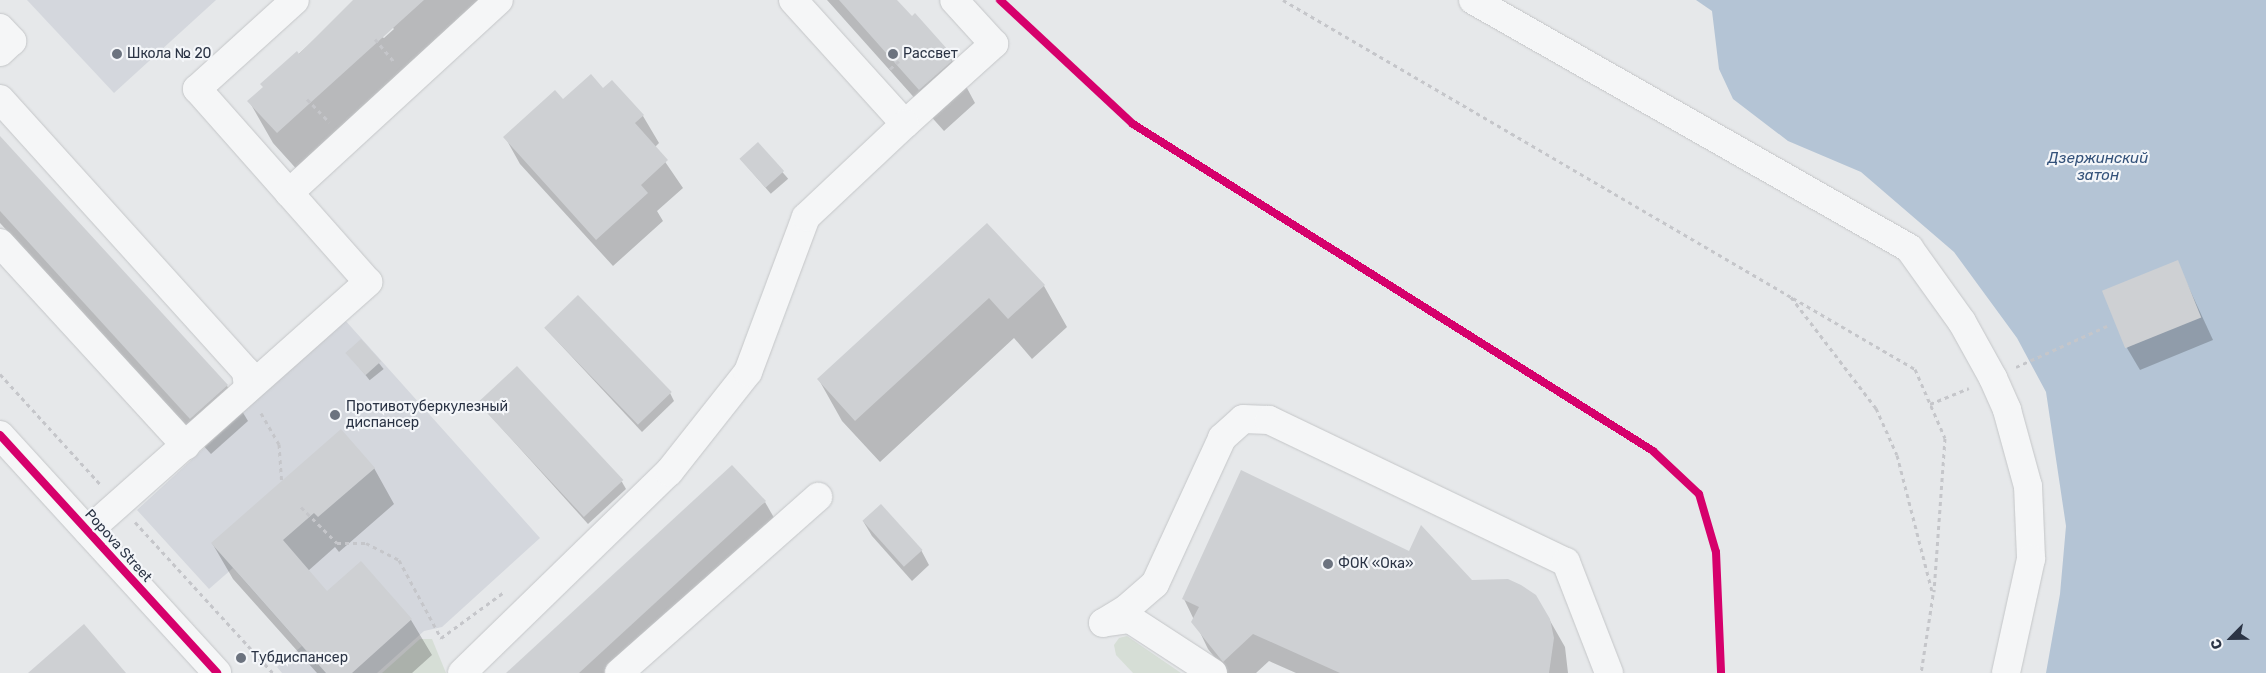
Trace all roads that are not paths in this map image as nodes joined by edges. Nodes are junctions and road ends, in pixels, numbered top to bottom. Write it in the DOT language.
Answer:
graph roads {
  1 [pos="295,0"];
  2 [pos="499,0"];
  3 [pos="793,0"];
  4 [pos="954,0"];
  5 [pos="1473,0"];
  6 [pos="0,28"];
  7 [pos="0,52"];
  8 [pos="0,99"];
  9 [pos="905,124"];
  10 [pos="289,193"];
  11 [pos="0,243"];
  12 [pos="248,386"];
  13 [pos="0,435"];
  14 [pos="186,446"];
  15 [pos="818,497"];
  16 [pos="88,531"];
  17 [pos="217,673"];
  18 [pos="462,673"];
  19 [pos="619,673"];
  20 [pos="1213,673"];
  21 [pos="1609,673"];
  22 [pos="2006,673"];
  1 -- 10 [label="street"];
  2 -- 10 [label="street"];
  3 -- 9 [label="street"];
  4 -- 9 [label="street"];
  5 -- 22 [label="street"];
  6 -- 7 [label="street"];
  8 -- 12 [label="street"];
  9 -- 18 [label="street"];
  10 -- 12 [label="street"];
  11 -- 14 [label="street"];
  12 -- 14 [label="street"];
  13 -- 16 [label="street, Popova Street"];
  14 -- 16 [label="street"];
  15 -- 19 [label="street"];
  16 -- 17 [label="street, Popova Street"];
  20 -- 21 [label="street"];
}
